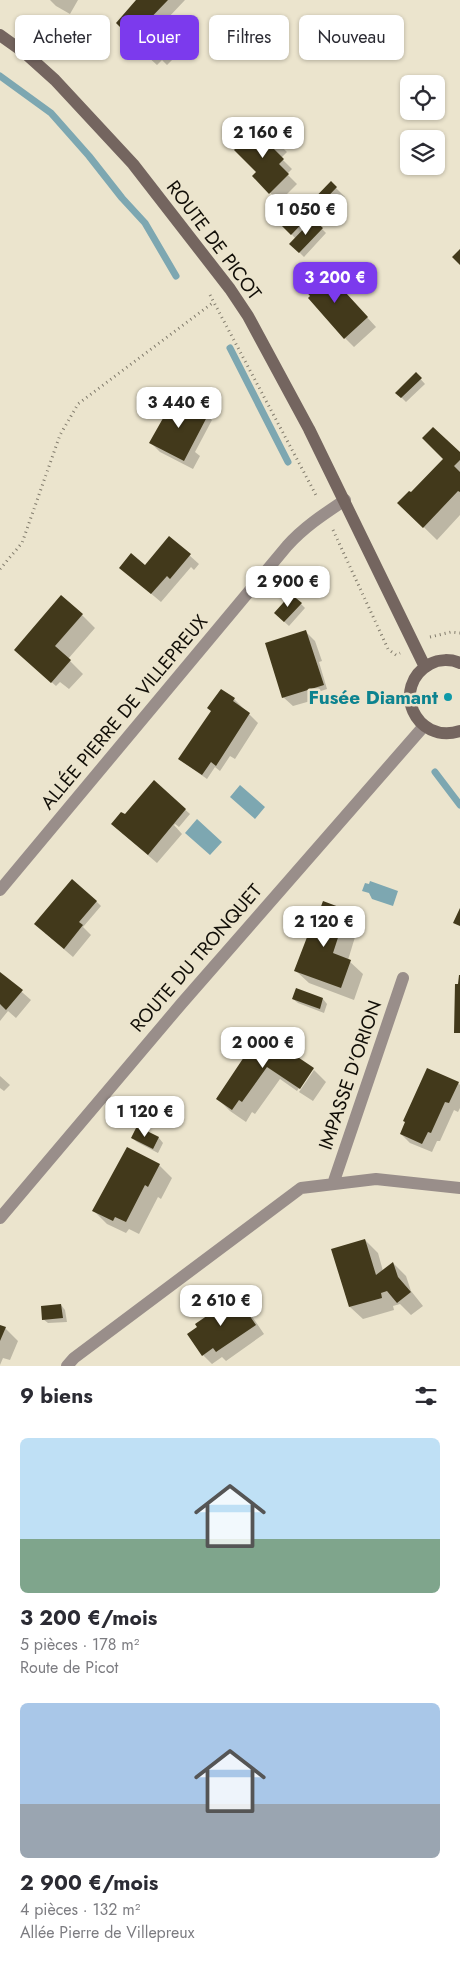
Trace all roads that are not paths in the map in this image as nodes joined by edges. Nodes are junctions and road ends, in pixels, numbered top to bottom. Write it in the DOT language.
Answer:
graph roads {
  1 [pos="0,35"];
  2 [pos="345,500"];
  3 [pos="460,663"];
  4 [pos="425,667"];
  5 [pos="424,726"];
  6 [pos="460,731"];
  7 [pos="0,890"];
  8 [pos="403,978"];
  9 [pos="333,1184"];
  10 [pos="460,1188"];
  11 [pos="0,1218"];
  12 [pos="67,1366"];
  1 -- 2 [label="main road, ROUTE DE PICOT"];
  2 -- 4 [label="main road, ROUTE DE PICOT"];
  2 -- 7 [label="street, ALLÉE PIERRE DE VILLEPREUX"];
  3 -- 4 [label="main road"];
  4 -- 5 [label="main road"];
  5 -- 6 [label="main road"];
  5 -- 11 [label="street, ROUTE DU TRONQUET"];
  8 -- 9 [label="street, IMPASSE D'ORION"];
  9 -- 10 [label="street"];
  9 -- 12 [label="street"];
}
